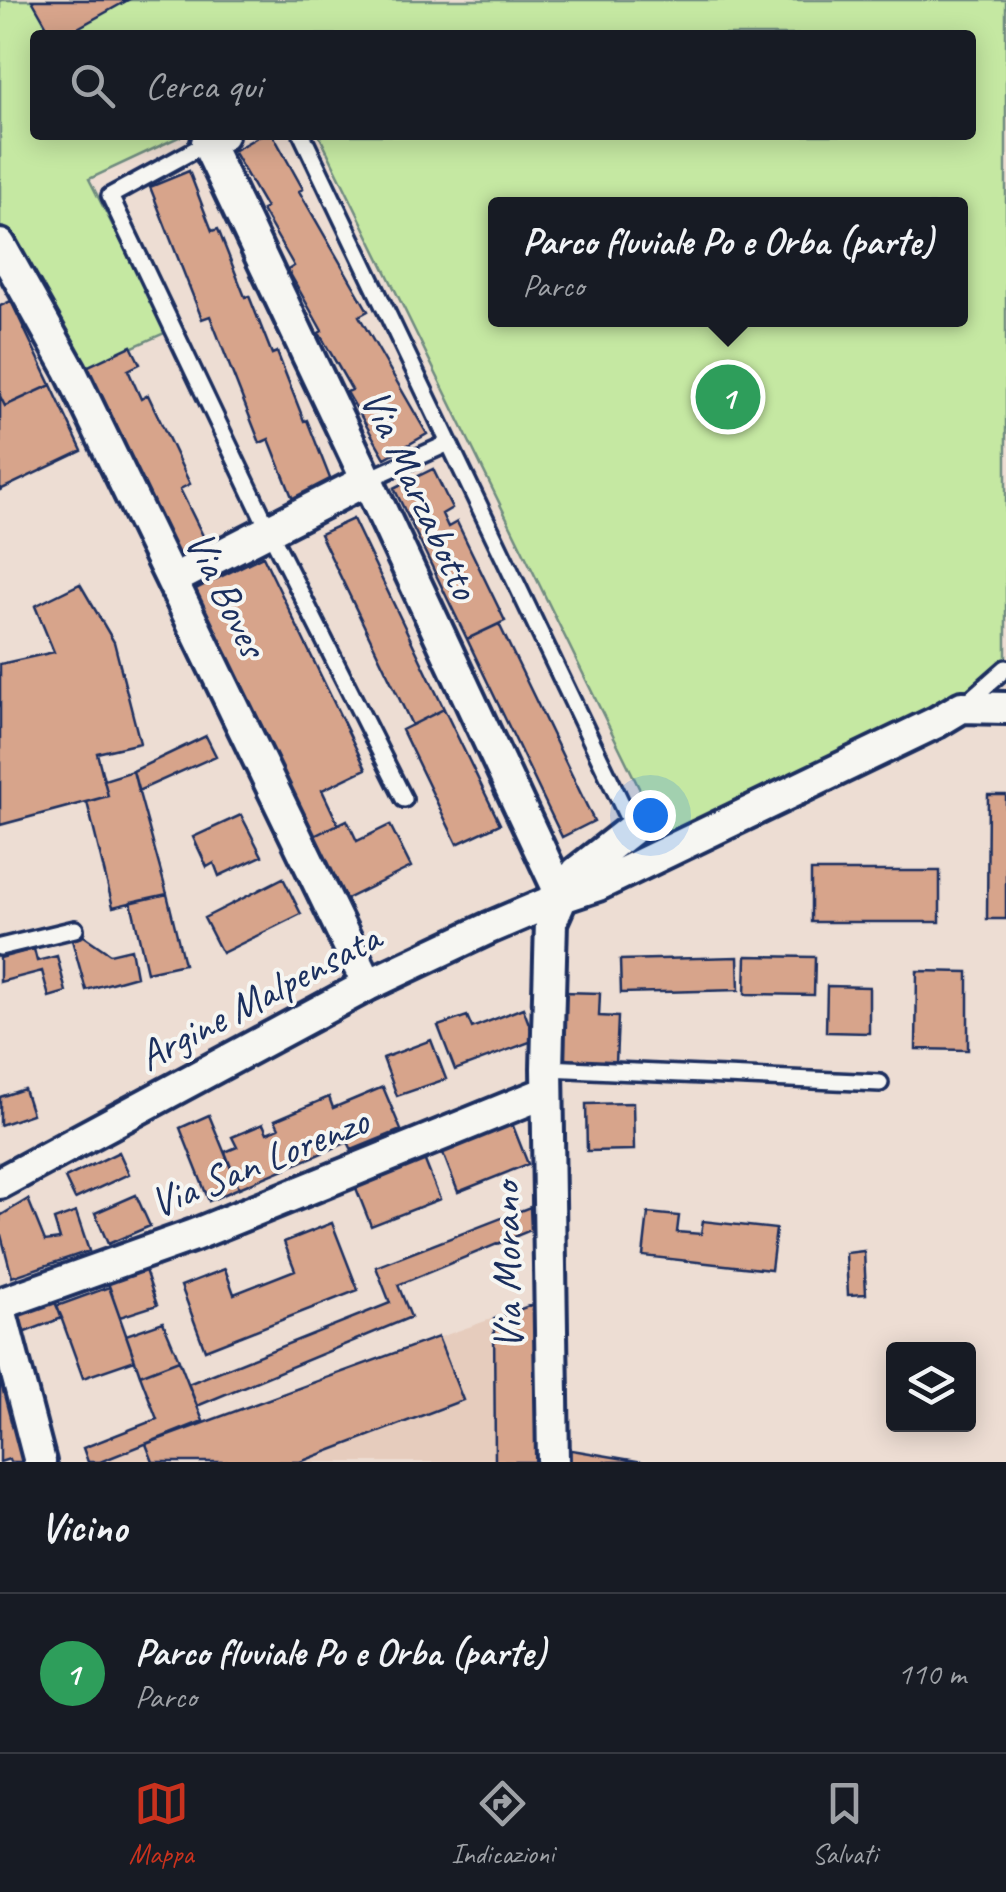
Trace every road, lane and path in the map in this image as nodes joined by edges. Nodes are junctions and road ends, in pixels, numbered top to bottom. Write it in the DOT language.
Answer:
graph roads {
  1 [pos="213,140"];
  2 [pos="215,140"];
  3 [pos="304,140"];
  4 [pos="0,245"];
  5 [pos="449,442"];
  6 [pos="368,480"];
  7 [pos="269,530"];
  8 [pos="172,580"];
  9 [pos="1006,668"];
  10 [pos="962,707"];
  11 [pos="1006,708"];
  12 [pos="404,800"];
  13 [pos="633,828"];
  14 [pos="562,898"];
  15 [pos="75,929"];
  16 [pos="0,947"];
  17 [pos="368,985"];
  18 [pos="547,1080"];
  19 [pos="880,1083"];
  20 [pos="0,1183"];
  21 [pos="0,1307"];
  22 [pos="40,1462"];
  23 [pos="552,1462"];
  1 -- 7 [label="lane"];
  2 -- 6 [label="street, Via Marzabotto"];
  3 -- 5 [label="lane"];
  4 -- 8 [label="street, Via Boves"];
  5 -- 6 [label="lane"];
  5 -- 13 [label="lane"];
  6 -- 7 [label="street"];
  6 -- 14 [label="street, Via Marzabotto"];
  7 -- 8 [label="street"];
  7 -- 12 [label="lane"];
  8 -- 17 [label="street, Via Boves"];
  9 -- 10 [label="lane"];
  10 -- 11 [label="street"];
  10 -- 14 [label="street, Argine Malpensata"];
  13 -- 14 [label="street, Argine Malpensata"];
  14 -- 17 [label="street, Argine Malpensata"];
  14 -- 18 [label="street, Via Morano"];
  15 -- 16 [label="lane"];
  17 -- 20 [label="street, Argine Malpensata"];
  18 -- 19 [label="lane"];
  18 -- 21 [label="street, Via San Lorenzo"];
  18 -- 23 [label="street, Via Morano"];
  21 -- 22 [label="street"];
}
